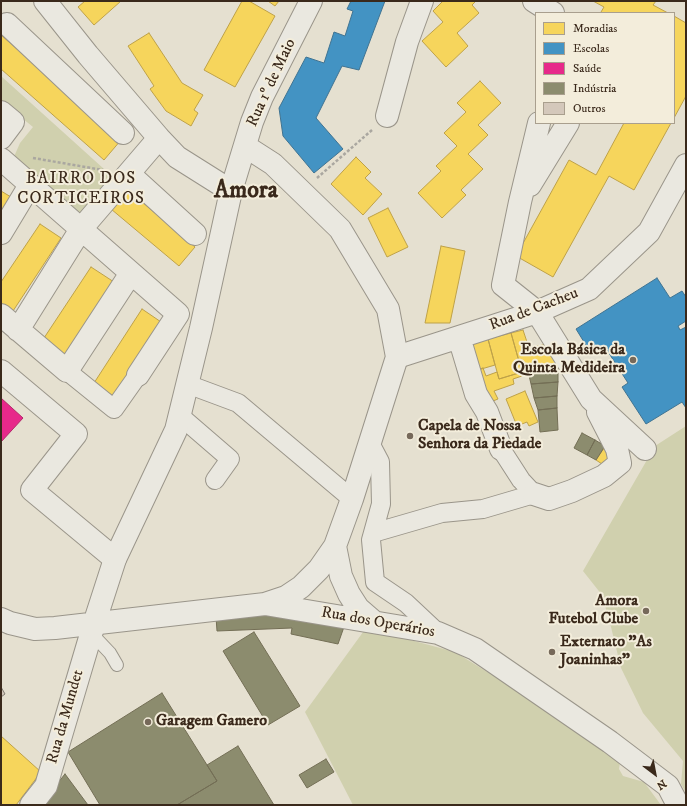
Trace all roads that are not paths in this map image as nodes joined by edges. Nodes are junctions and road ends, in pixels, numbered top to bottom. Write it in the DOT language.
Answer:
graph roads {
  1 [pos="45,1"];
  2 [pos="311,1"];
  3 [pos="422,1"];
  4 [pos="534,1"];
  5 [pos="551,12"];
  6 [pos="7,24"];
  7 [pos="88,55"];
  8 [pos="67,80"];
  9 [pos="1,112"];
  10 [pos="387,116"];
  11 [pos="539,124"];
  12 [pos="567,124"];
  13 [pos="123,133"];
  14 [pos="1,138"];
  15 [pos="159,138"];
  16 [pos="245,146"];
  17 [pos="1,159"];
  18 [pos="686,165"];
  19 [pos="128,174"];
  20 [pos="30,185"];
  21 [pos="231,191"];
  22 [pos="520,202"];
  23 [pos="81,229"];
  24 [pos="1,233"];
  25 [pos="195,234"];
  26 [pos="131,273"];
  27 [pos="537,312"];
  28 [pos="1,315"];
  29 [pos="18,330"];
  30 [pos="458,337"];
  31 [pos="397,357"];
  32 [pos="1,371"];
  33 [pos="67,371"];
  34 [pos="138,375"];
  35 [pos="187,384"];
  36 [pos="591,399"];
  37 [pos="179,415"];
  38 [pos="370,443"];
  39 [pos="645,448"];
  40 [pos="501,449"];
  41 [pos="215,480"];
  42 [pos="534,494"];
  43 [pos="352,499"];
  44 [pos="373,533"];
  45 [pos="335,546"];
  46 [pos="115,559"];
  47 [pos="265,604"];
  48 [pos="1,619"];
  49 [pos="373,621"];
  50 [pos="92,628"];
  51 [pos="438,633"];
  52 [pos="117,664"];
  53 [pos="31,805"];
  54 [pos="678,805"];
  1 -- 7 [label="street"];
  2 -- 16 [label="street, Rua 1º de Maio"];
  3 -- 10 [label="street"];
  4 -- 5 [label="street"];
  6 -- 8 [label="street"];
  7 -- 8 [label="street"];
  7 -- 15 [label="street"];
  8 -- 13 [label="street"];
  9 -- 14 [label="street"];
  11 -- 22 [label="street"];
  12 -- 22 [label="street"];
  15 -- 19 [label="street"];
  15 -- 21 [label="street"];
  16 -- 21 [label="street, Rua 1º de Maio"];
  16 -- 31 [label="street"];
  17 -- 20 [label="street"];
  18 -- 27 [label="street, Rua de Cacheu"];
  19 -- 23 [label="street"];
  19 -- 25 [label="street"];
  20 -- 23 [label="street"];
  20 -- 24 [label="street"];
  21 -- 35 [label="street, Rua 1º de Maio"];
  22 -- 27 [label="street"];
  23 -- 26 [label="street"];
  23 -- 29 [label="street"];
  26 -- 33 [label="street"];
  26 -- 34 [label="street"];
  27 -- 30 [label="street, Rua de Cacheu"];
  27 -- 36 [label="street"];
  28 -- 29 [label="street"];
  29 -- 33 [label="street"];
  30 -- 31 [label="street, Rua de Cacheu"];
  30 -- 40 [label="street"];
  31 -- 38 [label="street"];
  32 -- 46 [label="street"];
  33 -- 34 [label="street"];
  35 -- 37 [label="street, Rua 1º de Maio"];
  35 -- 43 [label="street"];
  36 -- 39 [label="street"];
  36 -- 42 [label="street"];
  37 -- 41 [label="street"];
  37 -- 46 [label="street, Rua da Mundet"];
  38 -- 43 [label="street"];
  38 -- 44 [label="street"];
  40 -- 42 [label="street"];
  42 -- 44 [label="street"];
  43 -- 45 [label="street"];
  44 -- 51 [label="street"];
  45 -- 47 [label="street"];
  45 -- 49 [label="street"];
  46 -- 50 [label="street, Rua da Mundet"];
  47 -- 49 [label="street, Rua dos Operários"];
  47 -- 50 [label="street, Rua dos Operários"];
  48 -- 50 [label="street, Rua dos Operários"];
  49 -- 51 [label="street, Rua dos Operários"];
  50 -- 52 [label="lane"];
  50 -- 53 [label="street, Rua da Mundet"];
  51 -- 54 [label="street, Rua dos Operários"];
}
